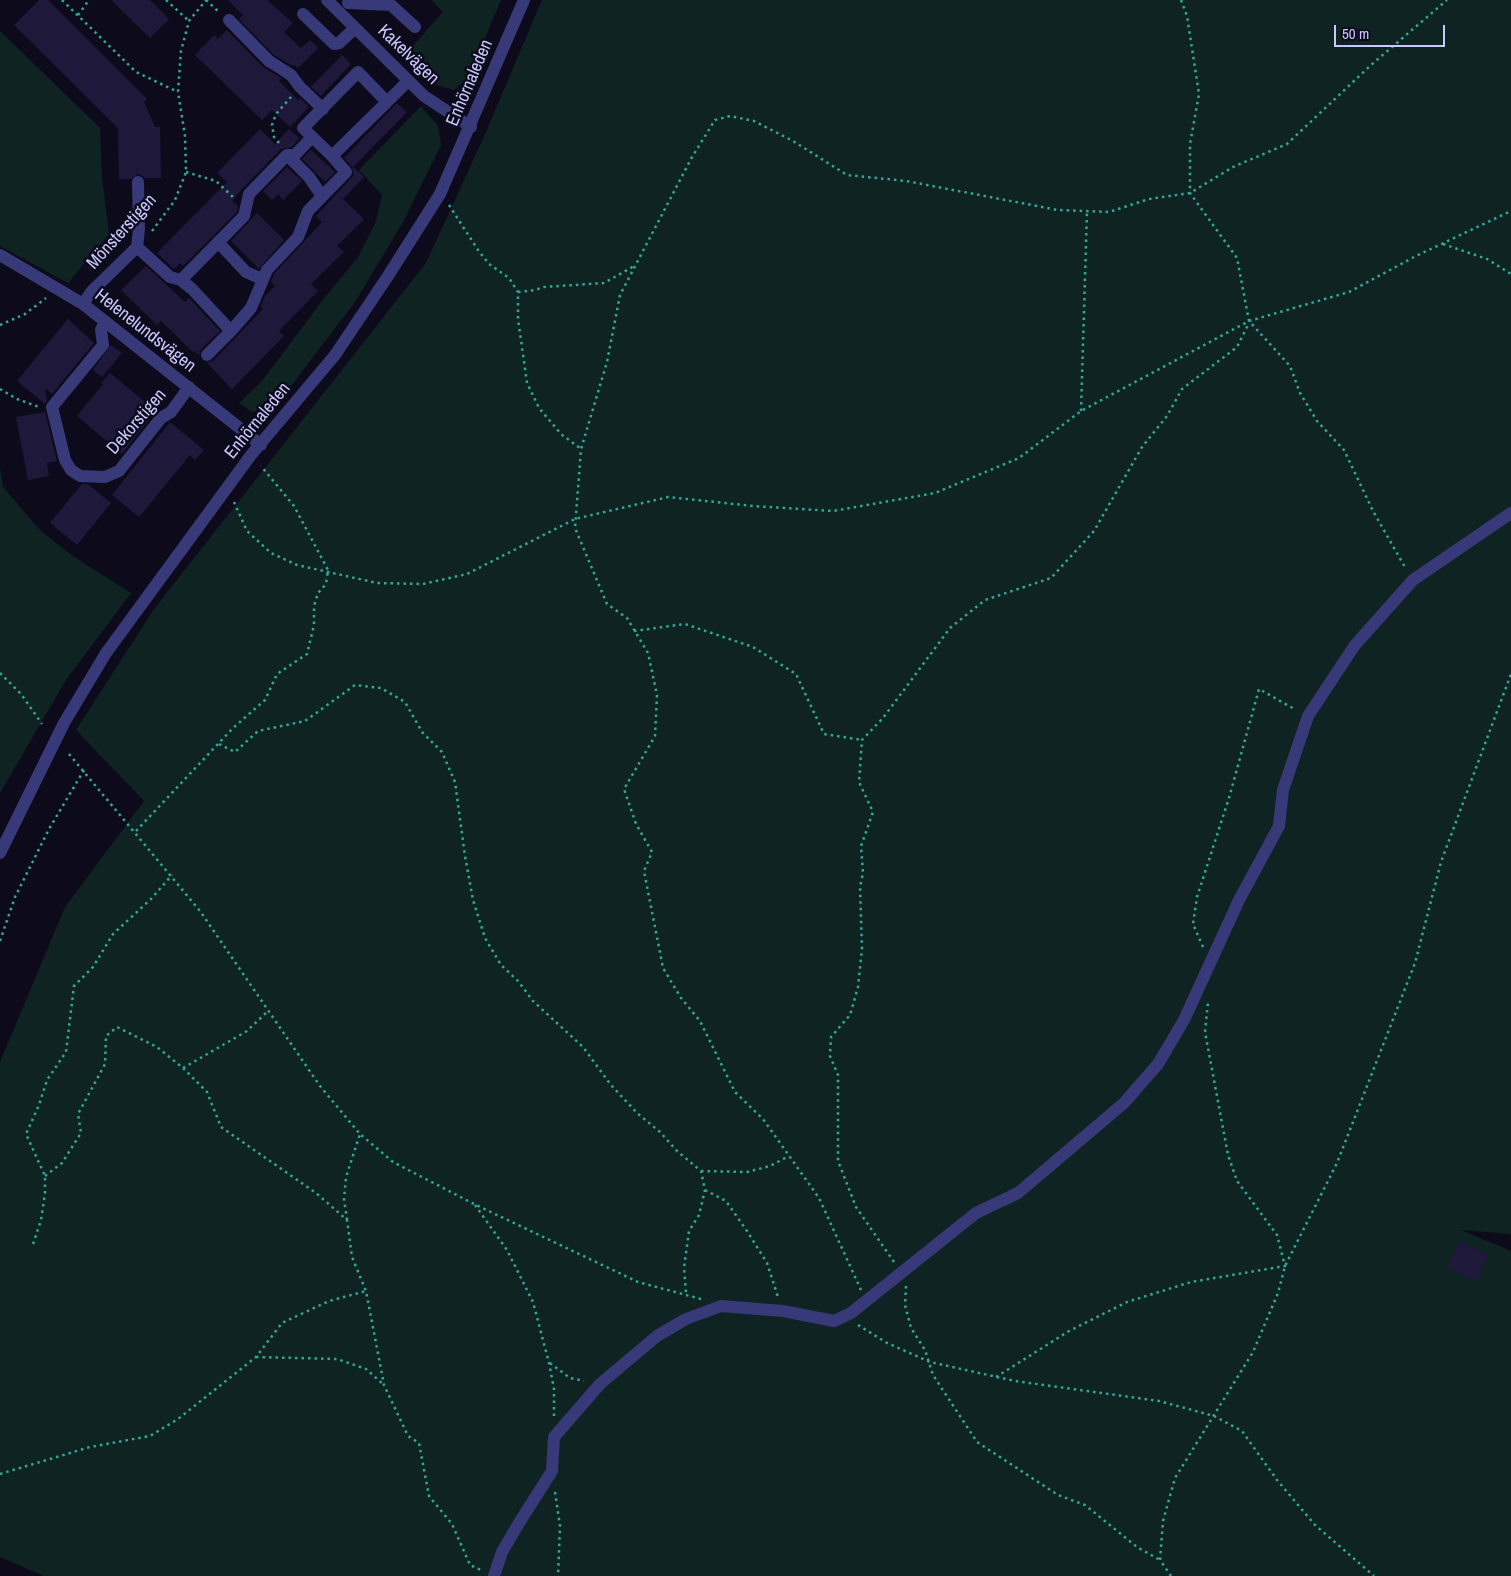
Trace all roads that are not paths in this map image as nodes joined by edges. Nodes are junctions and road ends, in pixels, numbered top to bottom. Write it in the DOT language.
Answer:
graph roads {
  1 [pos="326,0"];
  2 [pos="524,0"];
  3 [pos="345,5"];
  4 [pos="303,14"];
  5 [pos="229,20"];
  6 [pos="414,27"];
  7 [pos="355,28"];
  8 [pos="408,81"];
  9 [pos="387,102"];
  10 [pos="323,109"];
  11 [pos="470,127"];
  12 [pos="312,137"];
  13 [pos="287,155"];
  14 [pos="332,156"];
  15 [pos="138,182"];
  16 [pos="322,196"];
  17 [pos="218,242"];
  18 [pos="136,247"];
  19 [pos="0,255"];
  20 [pos="262,279"];
  21 [pos="181,280"];
  22 [pos="83,304"];
  23 [pos="106,322"];
  24 [pos="231,330"];
  25 [pos="207,355"];
  26 [pos="189,387"];
  27 [pos="262,445"];
  28 [pos="1511,513"];
  29 [pos="0,853"];
  30 [pos="490,1574"];
  1 -- 3 [label="street, Kakelvägen"];
  2 -- 11 [label="street, Enhörnaleden"];
  3 -- 6 [label="street"];
  3 -- 7 [label="street, Kakelvägen"];
  4 -- 7 [label="street"];
  5 -- 10 [label="street"];
  7 -- 8 [label="street, Kakelvägen"];
  8 -- 9 [label="street"];
  8 -- 11 [label="street, Kakelvägen"];
  9 -- 10 [label="street"];
  9 -- 14 [label="street"];
  10 -- 12 [label="street"];
  11 -- 27 [label="street, Enhörnaleden"];
  12 -- 13 [label="street"];
  12 -- 14 [label="street"];
  13 -- 16 [label="street"];
  13 -- 17 [label="street"];
  14 -- 16 [label="street"];
  15 -- 18 [label="street"];
  16 -- 20 [label="street"];
  17 -- 20 [label="street"];
  17 -- 21 [label="street"];
  18 -- 21 [label="street"];
  18 -- 22 [label="street, Mönsterstigen"];
  19 -- 22 [label="street, Helenelundsvägen"];
  20 -- 24 [label="street"];
  21 -- 24 [label="street"];
  22 -- 23 [label="street, Helenelundsvägen"];
  23 -- 26 [label="street, Helenelundsvägen"];
  23 -- 26 [label="street, Dekorstigen"];
  24 -- 25 [label="street"];
  26 -- 27 [label="street, Helenelundsvägen"];
  27 -- 29 [label="street, Enhörnaleden"];
  28 -- 30 [label="street"];
}
